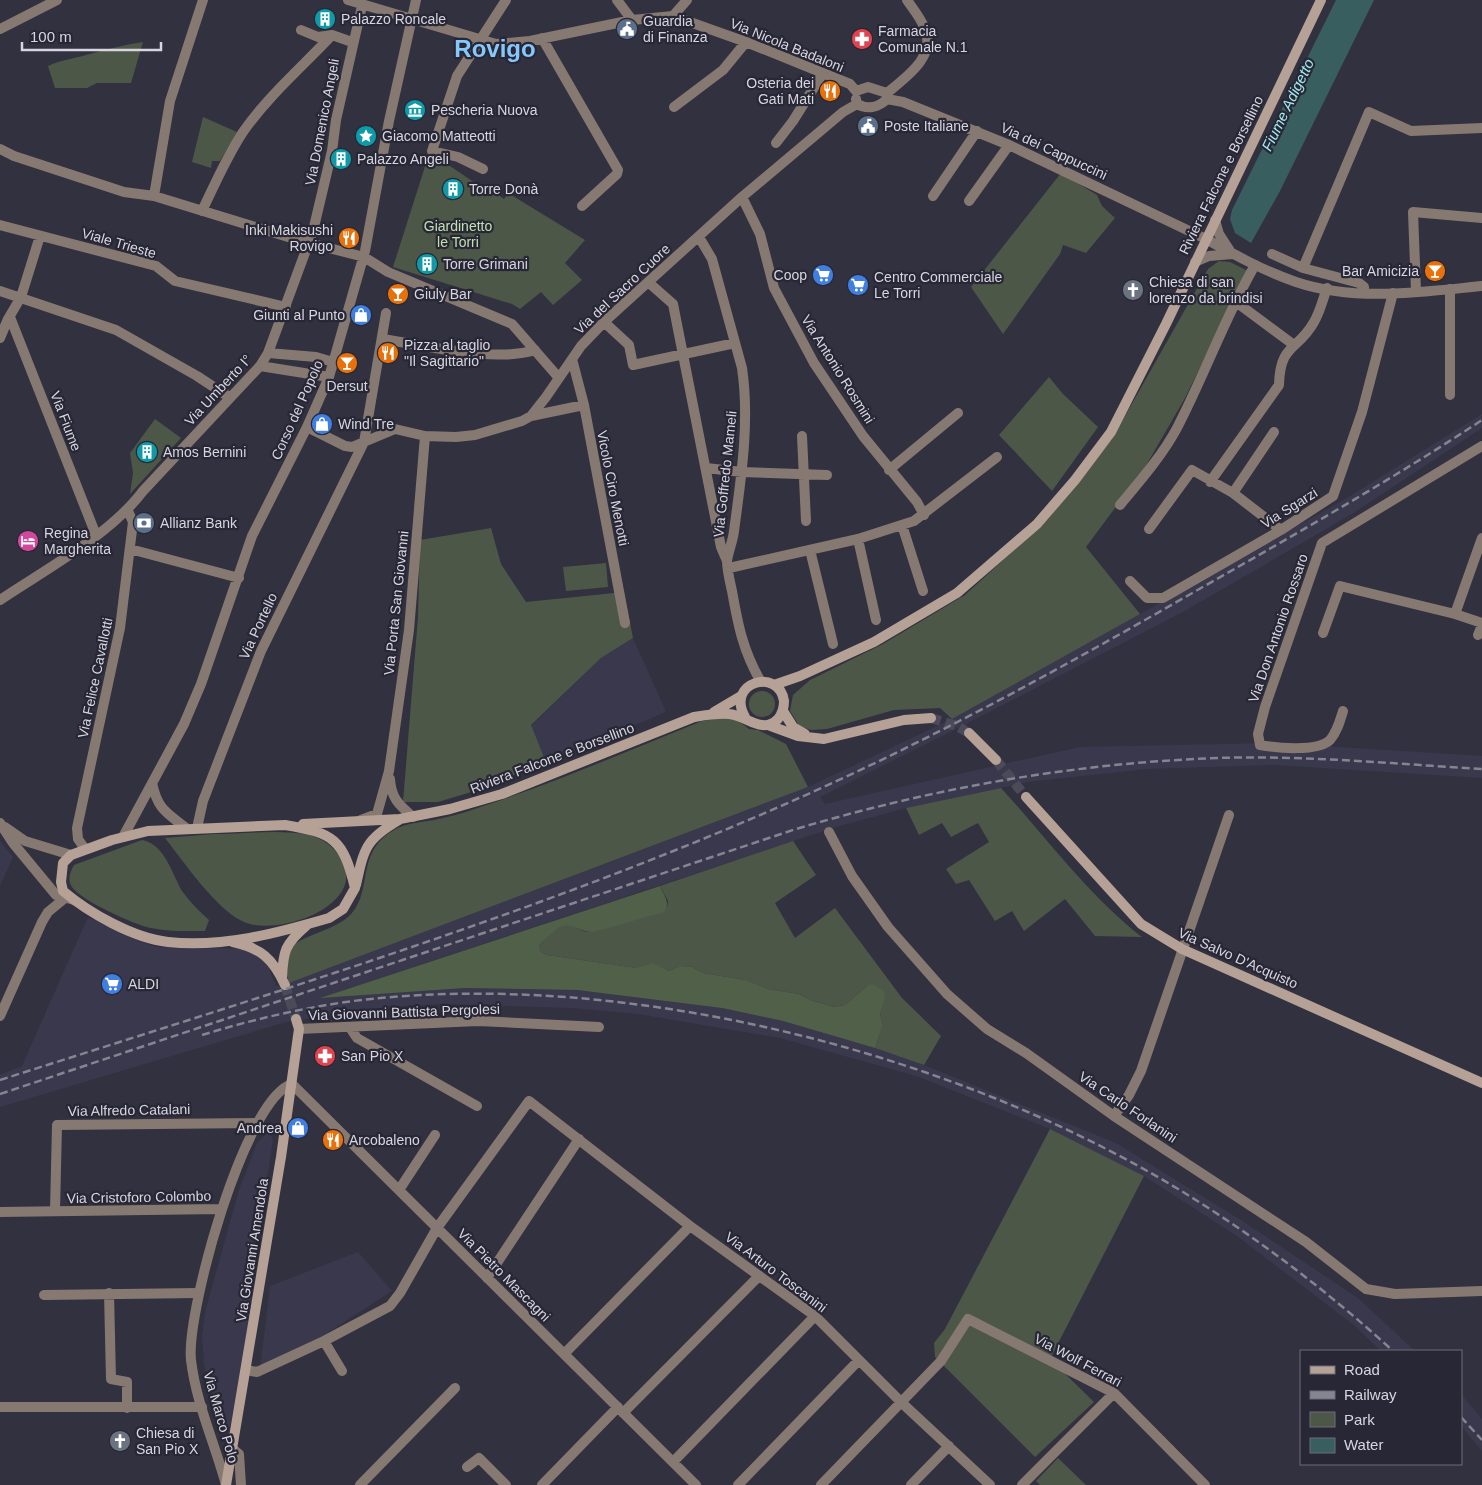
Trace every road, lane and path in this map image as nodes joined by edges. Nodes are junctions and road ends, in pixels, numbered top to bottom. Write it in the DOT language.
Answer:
graph roads {
  1 [pos="57,0"];
  2 [pos="203,0"];
  3 [pos="348,0"];
  4 [pos="416,0"];
  5 [pos="506,0"];
  6 [pos="616,0"];
  7 [pos="687,0"];
  8 [pos="907,0"];
  9 [pos="1321,0"];
  10 [pos="362,6"];
  11 [pos="673,16"];
  12 [pos="411,18"];
  13 [pos="632,20"];
  14 [pos="0,29"];
  15 [pos="301,30"];
  16 [pos="332,34"];
  17 [pos="542,38"];
  18 [pos="482,39"];
  19 [pos="352,42"];
  20 [pos="746,42"];
  21 [pos="823,74"];
  22 [pos="856,91"];
  23 [pos="887,96"];
  24 [pos="857,104"];
  25 [pos="674,107"];
  26 [pos="1482,128"];
  27 [pos="976,131"];
  28 [pos="776,143"];
  29 [pos="1009,145"];
  30 [pos="0,148"];
  31 [pos="483,169"];
  32 [pos="154,196"];
  33 [pos="933,196"];
  34 [pos="742,198"];
  35 [pos="969,201"];
  36 [pos="582,206"];
  37 [pos="202,211"];
  38 [pos="1482,218"];
  39 [pos="1215,220"];
  40 [pos="0,225"];
  41 [pos="40,236"];
  42 [pos="699,237"];
  43 [pos="1206,239"];
  44 [pos="309,242"];
  45 [pos="1232,254"];
  46 [pos="1272,254"];
  47 [pos="364,257"];
  48 [pos="1195,262"];
  49 [pos="1255,265"];
  50 [pos="1303,268"];
  51 [pos="648,282"];
  52 [pos="1482,286"];
  53 [pos="1326,288"];
  54 [pos="1450,289"];
  55 [pos="0,291"];
  56 [pos="1416,291"];
  57 [pos="1364,293"];
  58 [pos="1393,293"];
  59 [pos="20,297"];
  60 [pos="1236,302"];
  61 [pos="286,307"];
  62 [pos="386,313"];
  63 [pos="6,319"];
  64 [pos="604,322"];
  65 [pos="0,338"];
  66 [pos="382,339"];
  67 [pos="735,343"];
  68 [pos="1294,345"];
  69 [pos="536,350"];
  70 [pos="268,353"];
  71 [pos="682,354"];
  72 [pos="572,359"];
  73 [pos="333,362"];
  74 [pos="260,366"];
  75 [pos="329,377"];
  76 [pos="559,378"];
  77 [pos="1450,395"];
  78 [pos="229,397"];
  79 [pos="584,405"];
  80 [pos="958,413"];
  81 [pos="530,416"];
  82 [pos="307,427"];
  83 [pos="1274,432"];
  84 [pos="425,436"];
  85 [pos="802,436"];
  86 [pos="364,442"];
  87 [pos="1482,446"];
  88 [pos="997,457"];
  89 [pos="706,468"];
  90 [pos="889,470"];
  91 [pos="742,472"];
  92 [pos="827,475"];
  93 [pos="803,476"];
  94 [pos="1210,482"];
  95 [pos="1233,493"];
  96 [pos="1120,505"];
  97 [pos="128,511"];
  98 [pos="924,514"];
  99 [pos="806,521"];
  100 [pos="902,525"];
  101 [pos="1149,529"];
  102 [pos="1281,530"];
  103 [pos="96,535"];
  104 [pos="1482,538"];
  105 [pos="858,539"];
  106 [pos="130,549"];
  107 [pos="810,550"];
  108 [pos="728,565"];
  109 [pos="238,578"];
  110 [pos="1130,581"];
  111 [pos="923,591"];
  112 [pos="0,600"];
  113 [pos="1455,614"];
  114 [pos="876,620"];
  115 [pos="624,623"];
  116 [pos="1481,628"];
  117 [pos="1323,633"];
  118 [pos="833,644"];
  119 [pos="748,659"];
  120 [pos="800,676"];
  121 [pos="761,682"];
  122 [pos="750,685"];
  123 [pos="774,685"];
  124 [pos="741,696"];
  125 [pos="783,698"];
  126 [pos="783,711"];
  127 [pos="1343,711"];
  128 [pos="710,714"];
  129 [pos="745,717"];
  130 [pos="931,718"];
  131 [pos="768,725"];
  132 [pos="969,733"];
  133 [pos="812,738"];
  134 [pos="996,760"];
  135 [pos="389,771"];
  136 [pos="152,784"];
  137 [pos="1026,797"];
  138 [pos="1229,815"];
  139 [pos="413,817"];
  140 [pos="400,819"];
  141 [pos="361,820"];
  142 [pos="0,824"];
  143 [pos="284,825"];
  144 [pos="186,828"];
  145 [pos="197,828"];
  146 [pos="828,832"];
  147 [pos="123,837"];
  148 [pos="85,849"];
  149 [pos="71,855"];
  150 [pos="355,888"];
  151 [pos="69,899"];
  152 [pos="309,924"];
  153 [pos="229,942"];
  154 [pos="1182,949"];
  155 [pos="0,1016"];
  156 [pos="296,1018"];
  157 [pos="599,1027"];
  158 [pos="351,1028"];
  159 [pos="299,1029"];
  160 [pos="1482,1083"];
  161 [pos="292,1084"];
  162 [pos="477,1106"];
  163 [pos="1114,1116"];
  164 [pos="257,1123"];
  165 [pos="435,1135"];
  166 [pos="580,1139"];
  167 [pos="399,1190"];
  168 [pos="220,1209"];
  169 [pos="55,1211"];
  170 [pos="0,1212"];
  171 [pos="690,1226"];
  172 [pos="437,1228"];
  173 [pos="759,1276"];
  174 [pos="487,1278"];
  175 [pos="1482,1291"];
  176 [pos="110,1293"];
  177 [pos="198,1293"];
  178 [pos="44,1295"];
  179 [pos="815,1316"];
  180 [pos="324,1341"];
  181 [pos="564,1354"];
  182 [pos="859,1360"];
  183 [pos="246,1370"];
  184 [pos="342,1371"];
  185 [pos="455,1388"];
  186 [pos="1114,1393"];
  187 [pos="902,1403"];
  188 [pos="0,1407"];
  189 [pos="202,1407"];
  190 [pos="127,1408"];
  191 [pos="621,1410"];
  192 [pos="949,1446"];
  193 [pos="233,1449"];
  194 [pos="673,1462"];
  195 [pos="467,1467"];
  196 [pos="226,1485"];
  197 [pos="241,1485"];
  198 [pos="360,1485"];
  199 [pos="506,1485"];
  200 [pos="542,1485"];
  201 [pos="696,1485"];
  202 [pos="738,1485"];
  203 [pos="821,1485"];
  204 [pos="911,1485"];
  205 [pos="990,1485"];
  206 [pos="1022,1485"];
  207 [pos="1205,1485"];
  1 -- 14 [label="street"];
  2 -- 32 [label="street"];
  3 -- 10 [label="street, Via Nicola Badaloni"];
  4 -- 12 [label="street, Corso del Popolo"];
  5 -- 18 [label="street"];
  6 -- 13 [label="street"];
  7 -- 11 [label="street"];
  8 -- 23 [label="street"];
  9 -- 39 [label="main road, Riviera Falcone e Borsellino"];
  10 -- 12 [label="street, Via Nicola Badaloni"];
  10 -- 19 [label="street, Via Domenico Angeli"];
  11 -- 13 [label="street, Via Nicola Badaloni"];
  11 -- 20 [label="street, Via Nicola Badaloni"];
  12 -- 18 [label="street, Via Nicola Badaloni"];
  12 -- 47 [label="street, Corso del Popolo"];
  13 -- 17 [label="street, Via Nicola Badaloni"];
  15 -- 16 [label="street"];
  16 -- 19 [label="street"];
  16 -- 37 [label="street"];
  17 -- 18 [label="street, Via Nicola Badaloni"];
  17 -- 36 [label="street"];
  18 -- 31 [label="street"];
  19 -- 44 [label="street, Via Domenico Angeli"];
  20 -- 21 [label="street, Via Nicola Badaloni"];
  20 -- 25 [label="street"];
  21 -- 22 [label="street, Via Nicola Badaloni"];
  21 -- 28 [label="street"];
  22 -- 23 [label="street, Via dei Cappuccini"];
  22 -- 24 [label="street"];
  23 -- 24 [label="street"];
  23 -- 27 [label="street, Via dei Cappuccini"];
  24 -- 34 [label="street, Via del Sacro Cuore"];
  26 -- 50 [label="street"];
  27 -- 29 [label="street, Via dei Cappuccini"];
  27 -- 33 [label="street"];
  29 -- 35 [label="street"];
  29 -- 43 [label="street, Via dei Cappuccini"];
  30 -- 32 [label="street"];
  32 -- 37 [label="street"];
  34 -- 42 [label="street, Via del Sacro Cuore"];
  34 -- 90 [label="street, Via Antonio Rosmini"];
  37 -- 44 [label="street"];
  38 -- 56 [label="street"];
  39 -- 43 [label="main road, Riviera Falcone e Borsellino"];
  39 -- 45 [label="street"];
  40 -- 41 [label="street, Viale Trieste"];
  41 -- 59 [label="street"];
  41 -- 61 [label="street, Viale Trieste"];
  42 -- 51 [label="street, Via del Sacro Cuore"];
  42 -- 67 [label="street, Via Goffredo Mameli"];
  43 -- 45 [label="street, Via dei Cappuccini"];
  43 -- 48 [label="main road, Riviera Falcone e Borsellino"];
  44 -- 47 [label="street"];
  44 -- 61 [label="street, Via Umberto I°"];
  45 -- 48 [label="street"];
  45 -- 49 [label="street, Via dei Cappuccini"];
  46 -- 50 [label="street"];
  47 -- 69 [label="street"];
  47 -- 73 [label="street, Corso del Popolo"];
  48 -- 120 [label="main road, Riviera Falcone e Borsellino"];
  49 -- 53 [label="street, Via dei Cappuccini"];
  49 -- 60 [label="street"];
  50 -- 57 [label="street"];
  51 -- 64 [label="street, Via del Sacro Cuore"];
  51 -- 71 [label="street"];
  52 -- 54 [label="street, Via dei Cappuccini"];
  53 -- 57 [label="street, Via dei Cappuccini"];
  53 -- 68 [label="street"];
  54 -- 56 [label="street, Via dei Cappuccini"];
  54 -- 77 [label="street"];
  55 -- 59 [label="street"];
  56 -- 58 [label="street, Via dei Cappuccini"];
  57 -- 58 [label="street, Via dei Cappuccini"];
  58 -- 102 [label="street, Via Sgarzi"];
  59 -- 63 [label="street"];
  59 -- 78 [label="street"];
  60 -- 68 [label="street"];
  60 -- 96 [label="street"];
  61 -- 70 [label="street, Via Umberto I°"];
  62 -- 66 [label="street, Via Portello"];
  63 -- 65 [label="street"];
  63 -- 103 [label="street, Via Fiume"];
  64 -- 71 [label="street"];
  64 -- 72 [label="street, Via del Sacro Cuore"];
  66 -- 69 [label="street"];
  66 -- 86 [label="street, Via Portello"];
  67 -- 71 [label="street"];
  67 -- 91 [label="street, Via Goffredo Mameli"];
  68 -- 94 [label="street"];
  69 -- 76 [label="street"];
  70 -- 73 [label="street"];
  70 -- 74 [label="street, Via Umberto I°"];
  71 -- 89 [label="street"];
  72 -- 76 [label="street, Via del Sacro Cuore"];
  72 -- 79 [label="street, Vicolo Ciro Menotti"];
  73 -- 75 [label="street, Corso del Popolo"];
  74 -- 75 [label="street"];
  74 -- 78 [label="street, Via Umberto I°"];
  75 -- 82 [label="street, Corso del Popolo"];
  76 -- 81 [label="street, Via del Sacro Cuore"];
  78 -- 97 [label="street, Via Umberto I°"];
  79 -- 81 [label="street"];
  79 -- 115 [label="street, Vicolo Ciro Menotti"];
  80 -- 90 [label="street"];
  81 -- 84 [label="street, Via del Sacro Cuore"];
  82 -- 86 [label="street, Via del Sacro Cuore"];
  82 -- 109 [label="street, Corso del Popolo"];
  83 -- 95 [label="street"];
  84 -- 86 [label="street, Via del Sacro Cuore"];
  84 -- 135 [label="street, Via Porta San Giovanni"];
  85 -- 93 [label="street"];
  86 -- 145 [label="street, Via Portello"];
  87 -- 127 [label="street, Via Don Antonio Rossaro"];
  88 -- 98 [label="street"];
  89 -- 91 [label="street"];
  89 -- 108 [label="street"];
  90 -- 98 [label="street, Via Antonio Rosmini"];
  91 -- 93 [label="street"];
  91 -- 108 [label="street, Via Goffredo Mameli"];
  92 -- 93 [label="street"];
  93 -- 99 [label="street"];
  94 -- 95 [label="street"];
  94 -- 101 [label="street"];
  95 -- 102 [label="street"];
  97 -- 103 [label="street, Via Umberto I°"];
  97 -- 106 [label="street, Via Felice Cavallotti"];
  98 -- 100 [label="street"];
  100 -- 105 [label="street"];
  100 -- 111 [label="street"];
  102 -- 110 [label="street, Via Sgarzi"];
  103 -- 112 [label="street, Via Umberto I°"];
  104 -- 113 [label="street"];
  105 -- 107 [label="street"];
  105 -- 114 [label="street"];
  106 -- 109 [label="street"];
  106 -- 148 [label="street, Via Felice Cavallotti"];
  107 -- 108 [label="street"];
  107 -- 118 [label="street"];
  108 -- 119 [label="street, Via Goffredo Mameli"];
  109 -- 136 [label="street, Corso del Popolo"];
  113 -- 116 [label="street"];
  113 -- 117 [label="street"];
  119 -- 121 [label="street, Via Goffredo Mameli"];
  119 -- 122 [label="street, Via Goffredo Mameli"];
  120 -- 123 [label="main road, Riviera Falcone e Borsellino"];
  120 -- 125 [label="main road"];
  121 -- 122 [label="main road"];
  121 -- 123 [label="main road"];
  122 -- 124 [label="main road"];
  123 -- 125 [label="main road"];
  124 -- 128 [label="main road"];
  124 -- 129 [label="main road"];
  125 -- 126 [label="main road"];
  126 -- 131 [label="main road"];
  126 -- 133 [label="main road"];
  128 -- 129 [label="main road"];
  128 -- 139 [label="main road, Riviera Falcone e Borsellino"];
  129 -- 131 [label="main road"];
  130 -- 133 [label="main road"];
  131 -- 133 [label="main road"];
  132 -- 134 [label="main road"];
  135 -- 139 [label="street"];
  135 -- 141 [label="street"];
  136 -- 144 [label="street"];
  136 -- 147 [label="street, Corso del Popolo"];
  137 -- 154 [label="main road, Via Salvo D'Acquisto"];
  138 -- 154 [label="street"];
  139 -- 140 [label="main road, Riviera Falcone e Borsellino"];
  140 -- 141 [label="main road, Riviera Falcone e Borsellino"];
  140 -- 150 [label="main road"];
  141 -- 143 [label="main road, Riviera Falcone e Borsellino"];
  142 -- 149 [label="street"];
  142 -- 151 [label="street"];
  143 -- 145 [label="main road"];
  143 -- 150 [label="main road"];
  144 -- 145 [label="main road"];
  144 -- 147 [label="main road"];
  146 -- 163 [label="street, Via Carlo Forlanini"];
  147 -- 148 [label="main road"];
  148 -- 149 [label="main road"];
  149 -- 151 [label="main road"];
  150 -- 152 [label="main road"];
  151 -- 153 [label="main road"];
  151 -- 155 [label="street"];
  152 -- 153 [label="main road"];
  152 -- 153 [label="main road"];
  154 -- 160 [label="main road, Via Salvo D'Acquisto"];
  154 -- 163 [label="street"];
  156 -- 159 [label="main road, Via Giovanni Amendola"];
  157 -- 158 [label="street, Via Giovanni Battista Pergolesi"];
  158 -- 159 [label="street, Via Giovanni Battista Pergolesi"];
  158 -- 162 [label="street"];
  159 -- 161 [label="main road, Via Giovanni Amendola"];
  161 -- 164 [label="street, Via Cristoforo Colombo"];
  161 -- 167 [label="street, Via Pietro Mascagni"];
  161 -- 183 [label="main road, Via Giovanni Amendola"];
  163 -- 175 [label="street, Via Carlo Forlanini"];
  164 -- 168 [label="street, Via Cristoforo Colombo"];
  164 -- 169 [label="street, Via Alfredo Catalani"];
  165 -- 167 [label="street"];
  166 -- 171 [label="street, Via Arturo Toscanini"];
  166 -- 172 [label="street, Via Arturo Toscanini"];
  166 -- 174 [label="street"];
  167 -- 172 [label="street, Via Pietro Mascagni"];
  168 -- 169 [label="street, Via Cristoforo Colombo"];
  168 -- 177 [label="street, Via Marco Polo"];
  169 -- 170 [label="street, Via Cristoforo Colombo"];
  171 -- 173 [label="street, Via Arturo Toscanini"];
  171 -- 181 [label="street"];
  172 -- 174 [label="street, Via Pietro Mascagni"];
  172 -- 180 [label="street"];
  173 -- 179 [label="street, Via Arturo Toscanini"];
  173 -- 191 [label="street"];
  174 -- 181 [label="street, Via Pietro Mascagni"];
  176 -- 177 [label="street"];
  176 -- 178 [label="street"];
  176 -- 190 [label="street"];
  177 -- 189 [label="street, Via Marco Polo"];
  179 -- 182 [label="street, Via Arturo Toscanini"];
  179 -- 194 [label="street"];
  180 -- 183 [label="street"];
  180 -- 184 [label="street"];
  181 -- 191 [label="street, Via Pietro Mascagni"];
  182 -- 187 [label="street, Via Arturo Toscanini"];
  182 -- 202 [label="street"];
  183 -- 193 [label="main road, Via Giovanni Amendola"];
  185 -- 198 [label="street"];
  186 -- 187 [label="street, Via Wolf Ferrari"];
  186 -- 206 [label="street"];
  186 -- 207 [label="street, Via Wolf Ferrari"];
  187 -- 192 [label="street, Via Arturo Toscanini"];
  187 -- 203 [label="street"];
  188 -- 190 [label="street"];
  189 -- 190 [label="street"];
  189 -- 196 [label="street, Via Marco Polo"];
  191 -- 194 [label="street, Via Pietro Mascagni"];
  191 -- 200 [label="street"];
  192 -- 204 [label="street"];
  192 -- 205 [label="street, Via Arturo Toscanini"];
  193 -- 196 [label="main road, Via Giovanni Amendola"];
  193 -- 197 [label="street"];
  194 -- 201 [label="street, Via Pietro Mascagni"];
  195 -- 199 [label="street"];
}
